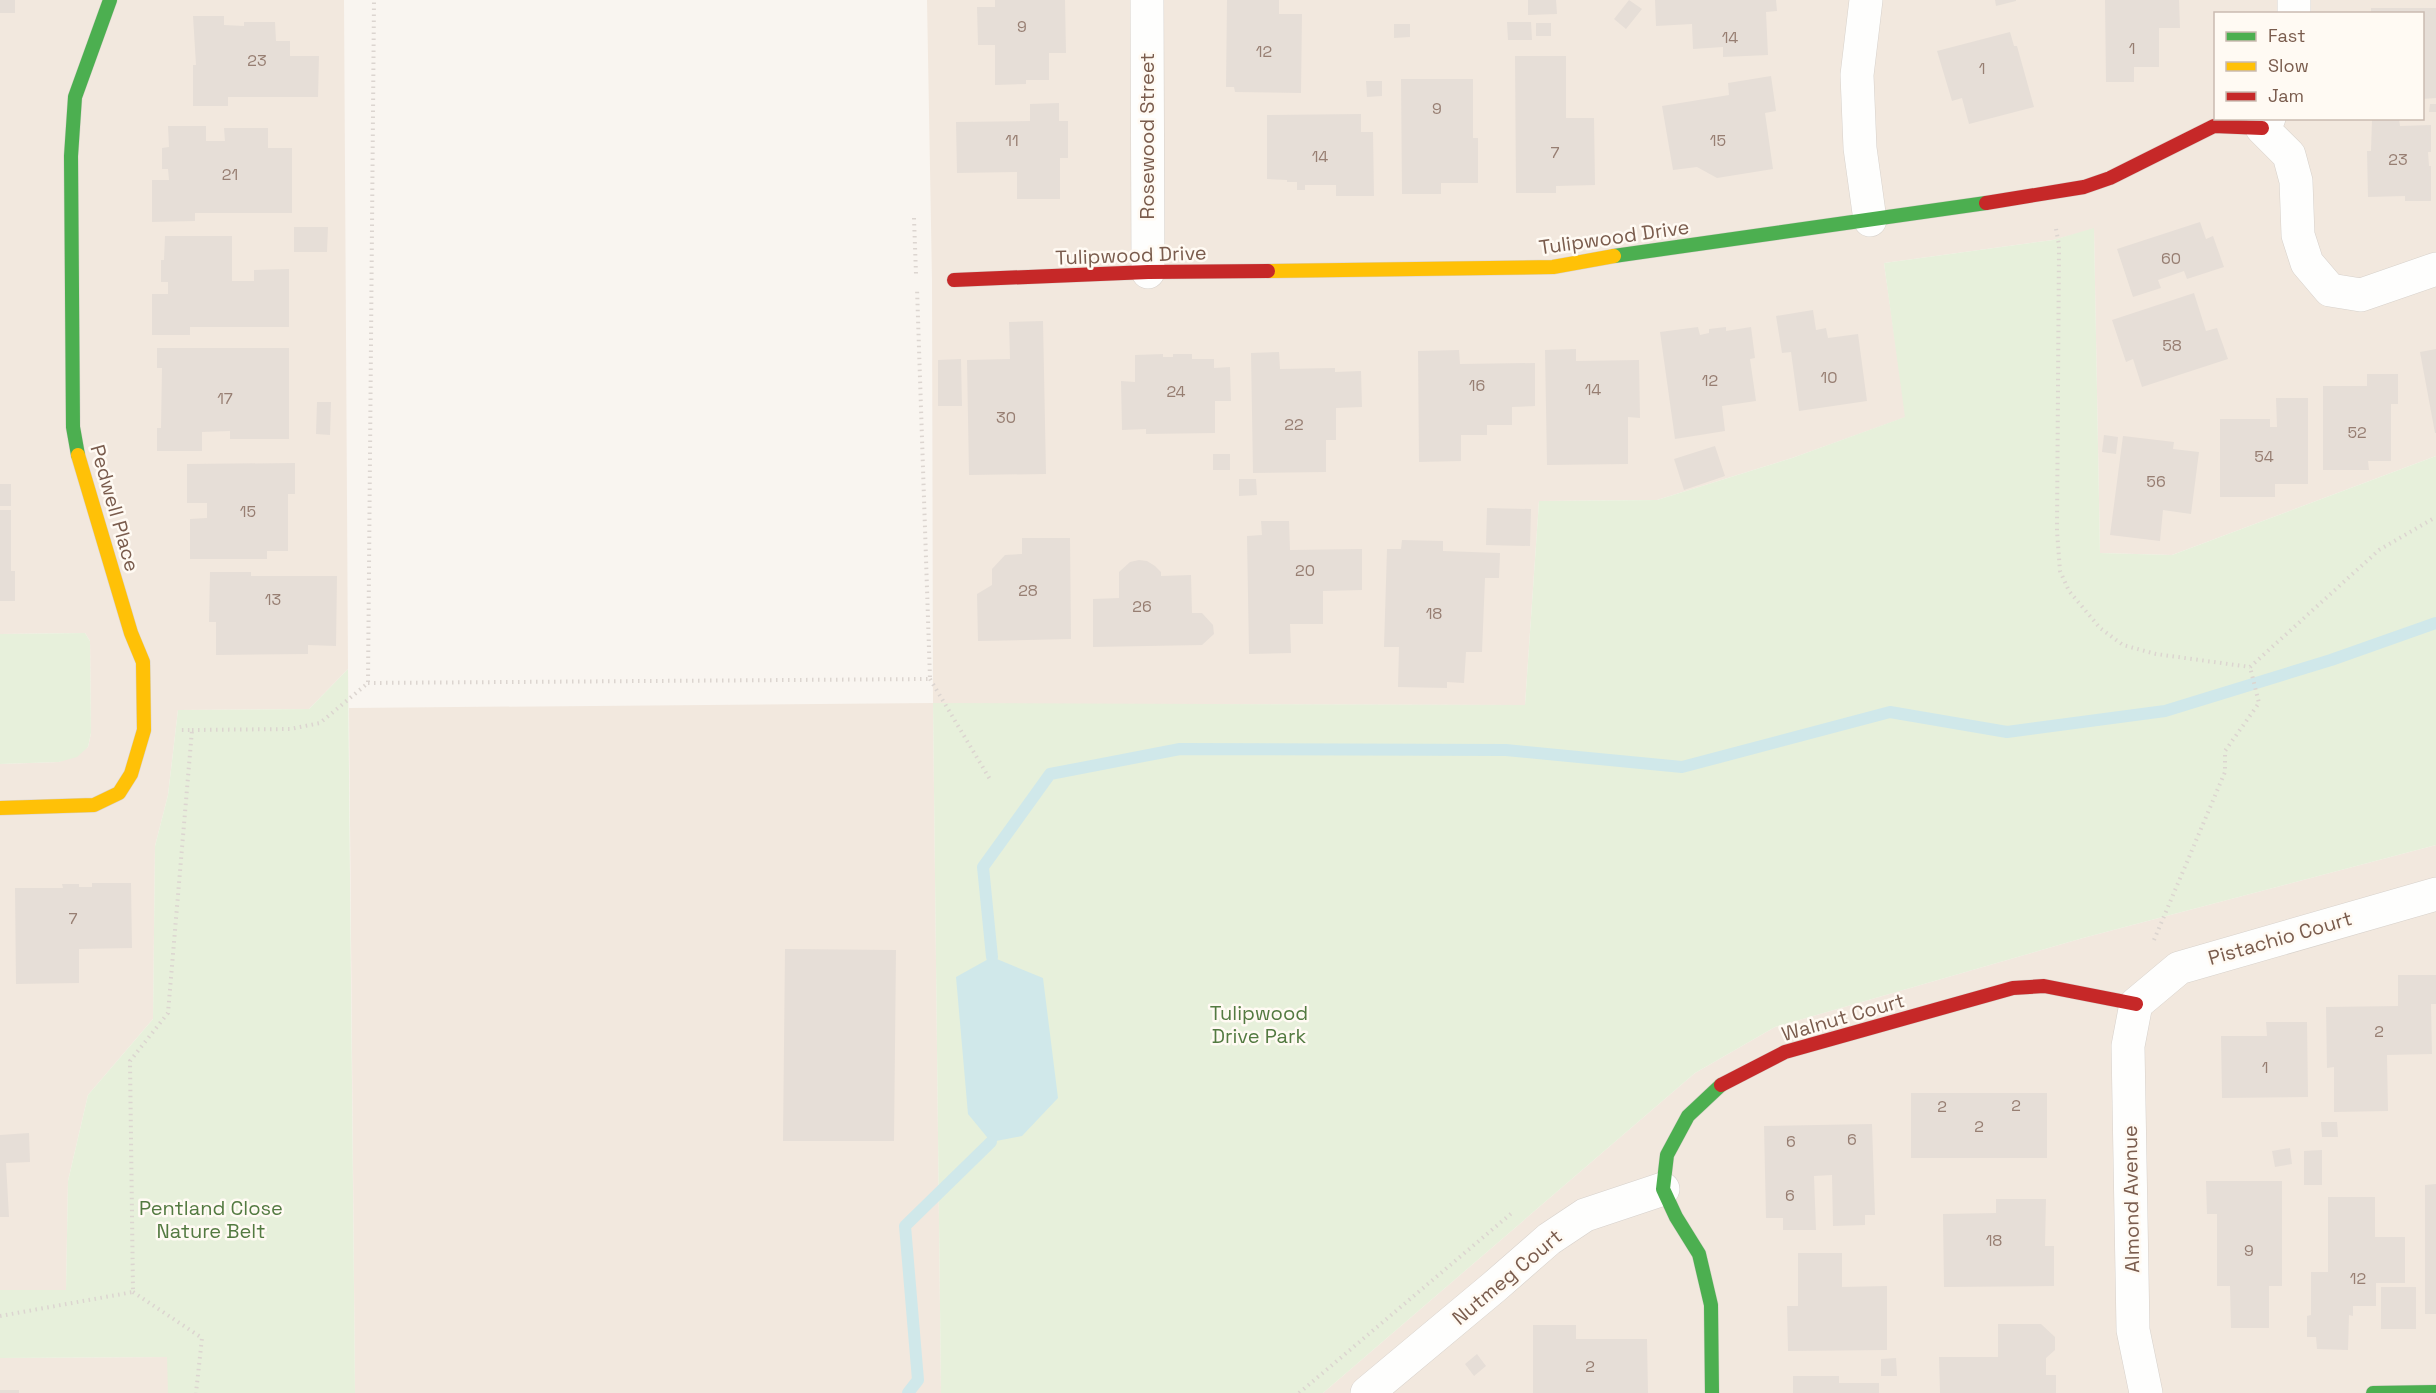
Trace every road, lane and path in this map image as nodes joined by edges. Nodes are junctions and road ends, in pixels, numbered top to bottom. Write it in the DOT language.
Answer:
graph roads {
  1 [pos="110,0"];
  2 [pos="374,0"];
  3 [pos="1147,0"];
  4 [pos="1866,0"];
  5 [pos="2265,123"];
  6 [pos="2051,194"];
  7 [pos="914,218"];
  8 [pos="1870,220"];
  9 [pos="2436,269"];
  10 [pos="1148,272"];
  11 [pos="954,280"];
  12 [pos="2436,517"];
  13 [pos="2250,667"];
  14 [pos="930,679"];
  15 [pos="368,683"];
  16 [pos="144,730"];
  17 [pos="192,730"];
  18 [pos="991,781"];
  19 [pos="0,808"];
  20 [pos="2436,894"];
  21 [pos="2162,982"];
  22 [pos="2136,1004"];
  23 [pos="1663,1189"];
  24 [pos="1513,1212"];
  25 [pos="133,1292"];
  26 [pos="0,1316"];
  27 [pos="2436,1392"];
  28 [pos="196,1393"];
  29 [pos="1299,1393"];
  30 [pos="1367,1393"];
  31 [pos="1712,1393"];
  32 [pos="2146,1393"];
  33 [pos="2373,1393"];
  1 -- 16 [label="street, Pedwell Place"];
  2 -- 15 [label="path"];
  3 -- 10 [label="street, Rosewood Street"];
  4 -- 8 [label="street"];
  5 -- 6 [label="street, Tulipwood Drive"];
  5 -- 9 [label="street"];
  6 -- 8 [label="street, Tulipwood Drive"];
  6 -- 13 [label="path"];
  7 -- 14 [label="path"];
  8 -- 10 [label="street, Tulipwood Drive"];
  10 -- 11 [label="street, Tulipwood Drive"];
  12 -- 13 [label="path"];
  13 -- 21 [label="path"];
  14 -- 15 [label="path"];
  14 -- 18 [label="path"];
  15 -- 17 [label="path"];
  16 -- 17 [label="path"];
  16 -- 19 [label="street, Pedwell Place"];
  17 -- 25 [label="path"];
  20 -- 21 [label="street, Pistachio Court"];
  21 -- 22 [label="street, Pistachio Court"];
  22 -- 23 [label="street, Walnut Court"];
  22 -- 32 [label="street, Almond Avenue"];
  23 -- 30 [label="street, Nutmeg Court"];
  23 -- 31 [label="street"];
  24 -- 29 [label="path"];
  25 -- 26 [label="path"];
  25 -- 28 [label="path"];
  27 -- 33 [label="street"];
}
